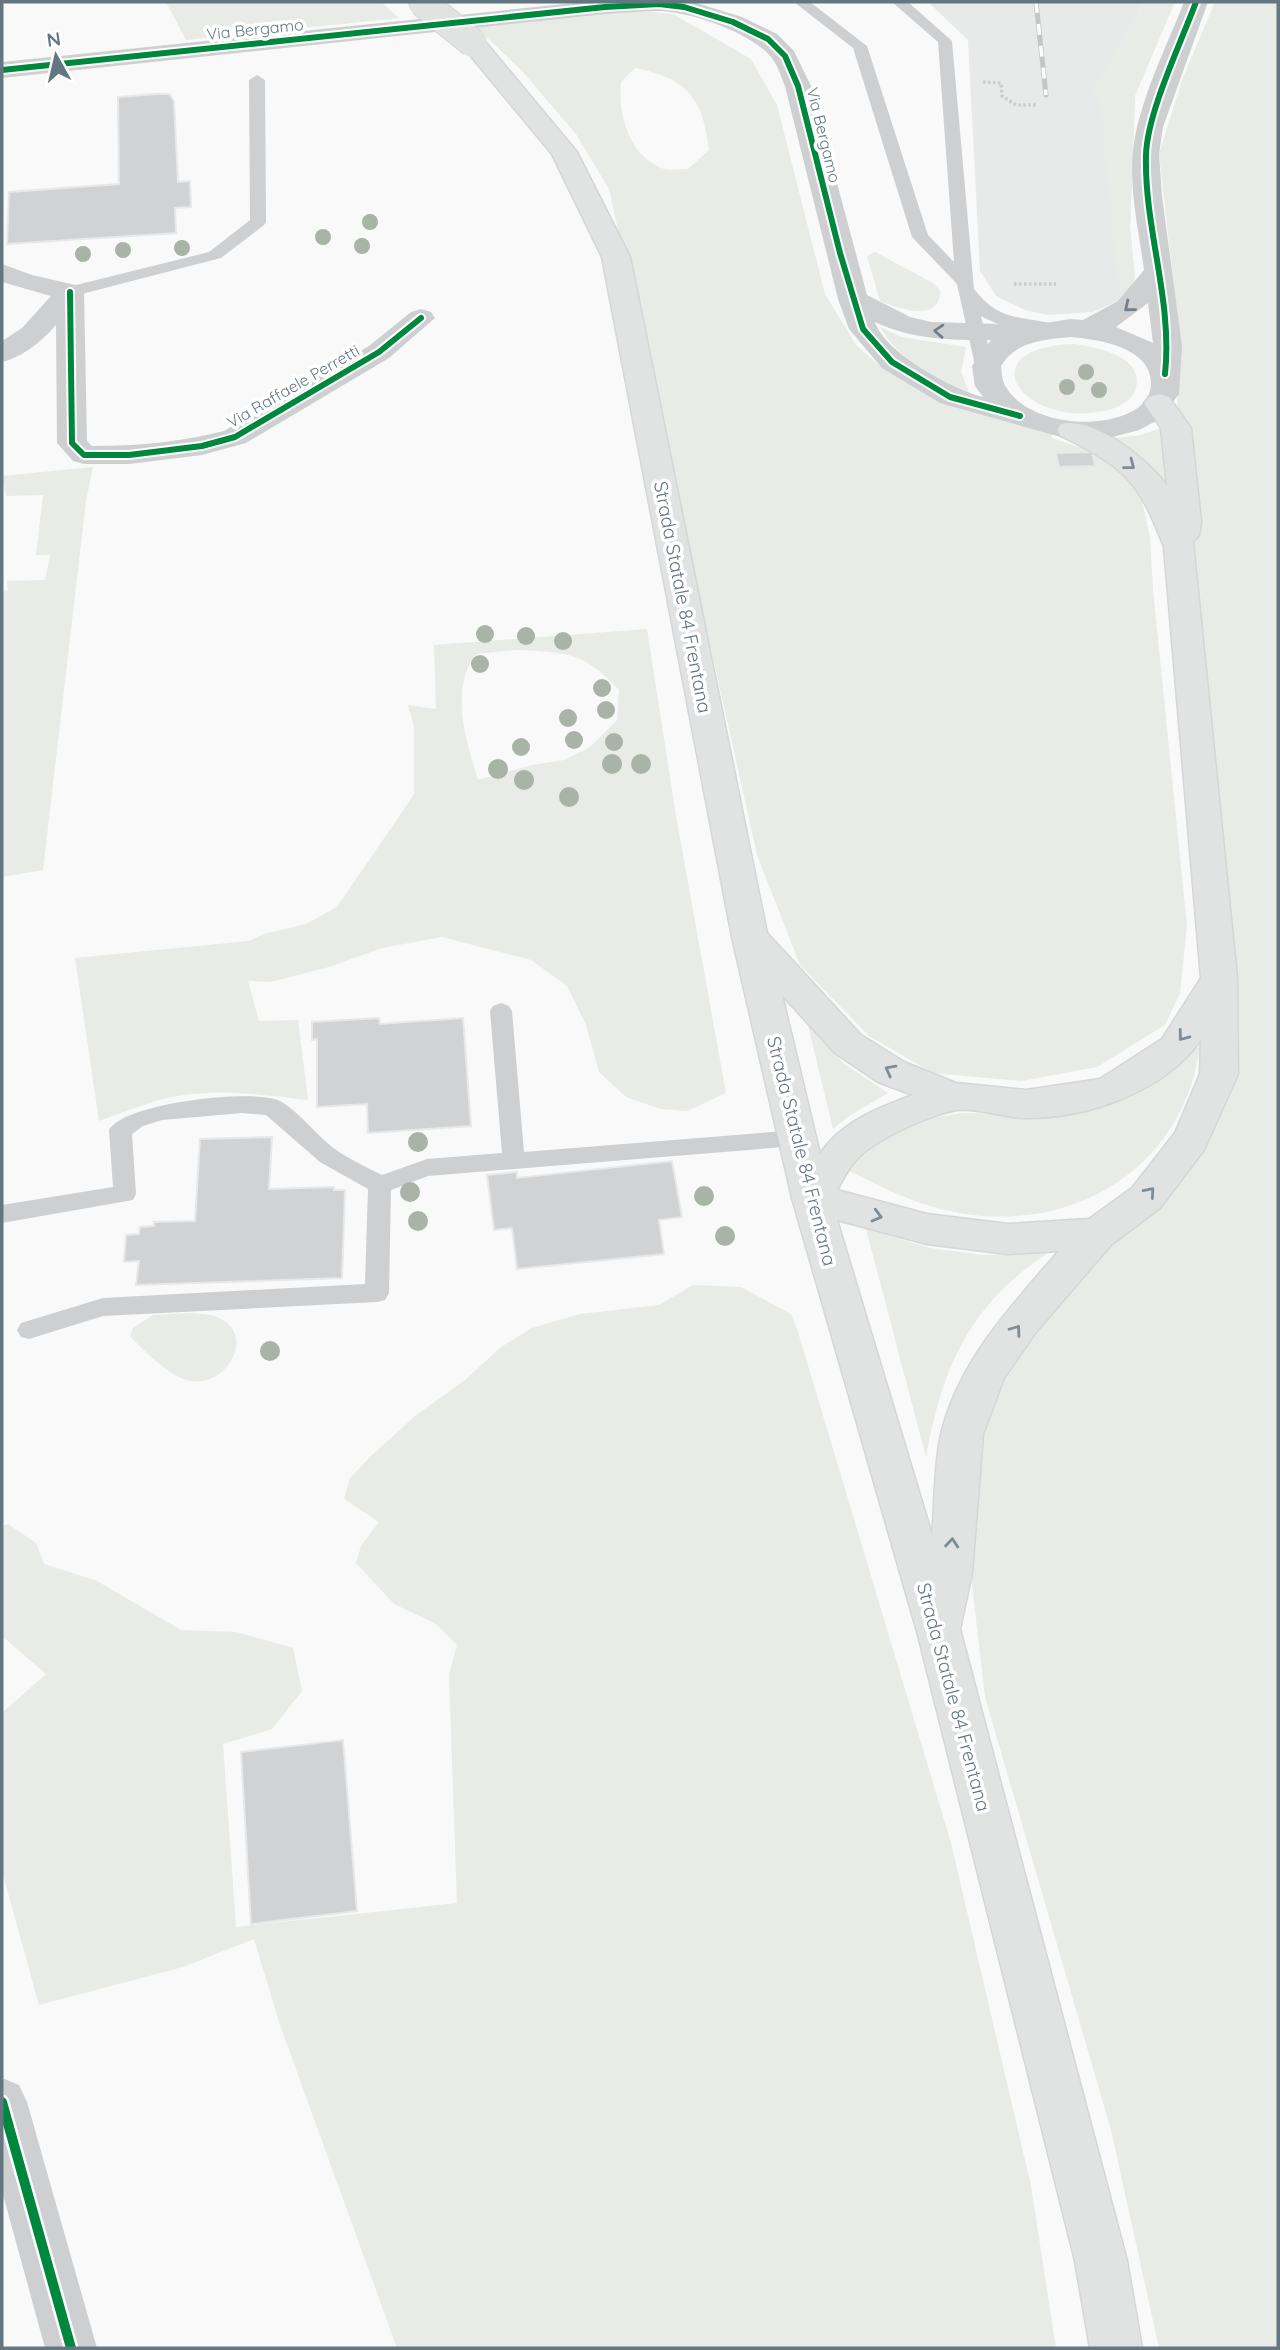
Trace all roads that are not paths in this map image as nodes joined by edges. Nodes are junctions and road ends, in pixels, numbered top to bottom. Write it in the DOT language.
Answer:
graph roads {
  1 [pos="422,2"];
  2 [pos="801,2"];
  3 [pos="899,2"];
  4 [pos="1196,2"];
  5 [pos="683,4"];
  6 [pos="2,70"];
  7 [pos="257,80"];
  8 [pos="1158,270"];
  9 [pos="2,272"];
  10 [pos="966,287"];
  11 [pos="70,292"];
  12 [pos="852,299"];
  13 [pos="421,318"];
  14 [pos="1087,329"];
  15 [pos="1042,330"];
  16 [pos="976,332"];
  17 [pos="2,353"];
  18 [pos="985,370"];
  19 [pos="1162,389"];
  20 [pos="1020,416"];
  21 [pos="1072,430"];
  22 [pos="1180,547"];
  23 [pos="750,937"];
  24 [pos="1219,978"];
  25 [pos="501,1011"];
  26 [pos="952,1096"];
  27 [pos="797,1138"];
  28 [pos="514,1161"];
  29 [pos="380,1185"];
  30 [pos="811,1198"];
  31 [pos="2,1214"];
  32 [pos="1097,1234"];
  33 [pos="29,1330"];
  34 [pos="940,1635"];
  35 [pos="2,2102"];
  36 [pos="71,2348"];
  37 [pos="1116,2348"];
  1 -- 23 [label="main road, Strada Statale 84 Frentana, bridge"];
  2 -- 10 [label="lane"];
  3 -- 10 [label="lane"];
  4 -- 8 [label="street"];
  5 -- 6 [label="street, Via Bergamo"];
  5 -- 12 [label="street, Via Bergamo"];
  7 -- 11 [label="lane"];
  8 -- 14 [label="street, one-way"];
  8 -- 19 [label="street"];
  9 -- 11 [label="street"];
  10 -- 15 [label="lane"];
  10 -- 16 [label="lane"];
  11 -- 13 [label="street, Via Raffaele Perretti"];
  11 -- 17 [label="street"];
  16 -- 12 [label="street, one-way"];
  12 -- 20 [label="street, Via Bergamo"];
  14 -- 15 [label="street"];
  14 -- 19 [label="street"];
  15 -- 16 [label="street"];
  15 -- 18 [label="street"];
  16 -- 18 [label="lane"];
  18 -- 20 [label="street"];
  19 -- 21 [label="street"];
  19 -- 22 [label="main road"];
  20 -- 21 [label="street"];
  21 -- 22 [label="main road, one-way"];
  22 -- 24 [label="main road"];
  26 -- 23 [label="main road, one-way"];
  23 -- 27 [label="main road, Strada Statale 84 Frentana"];
  24 -- 26 [label="main road, one-way"];
  32 -- 24 [label="main road, one-way"];
  25 -- 28 [label="lane"];
  26 -- 30 [label="main road"];
  27 -- 28 [label="lane"];
  27 -- 30 [label="main road, Strada Statale 84 Frentana"];
  28 -- 29 [label="lane"];
  29 -- 31 [label="lane"];
  29 -- 33 [label="lane"];
  30 -- 32 [label="main road, one-way"];
  30 -- 34 [label="main road, Strada Statale 84 Frentana"];
  34 -- 32 [label="main road, one-way"];
  34 -- 37 [label="main road, Strada Statale 84 Frentana"];
  35 -- 36 [label="street"];
}
